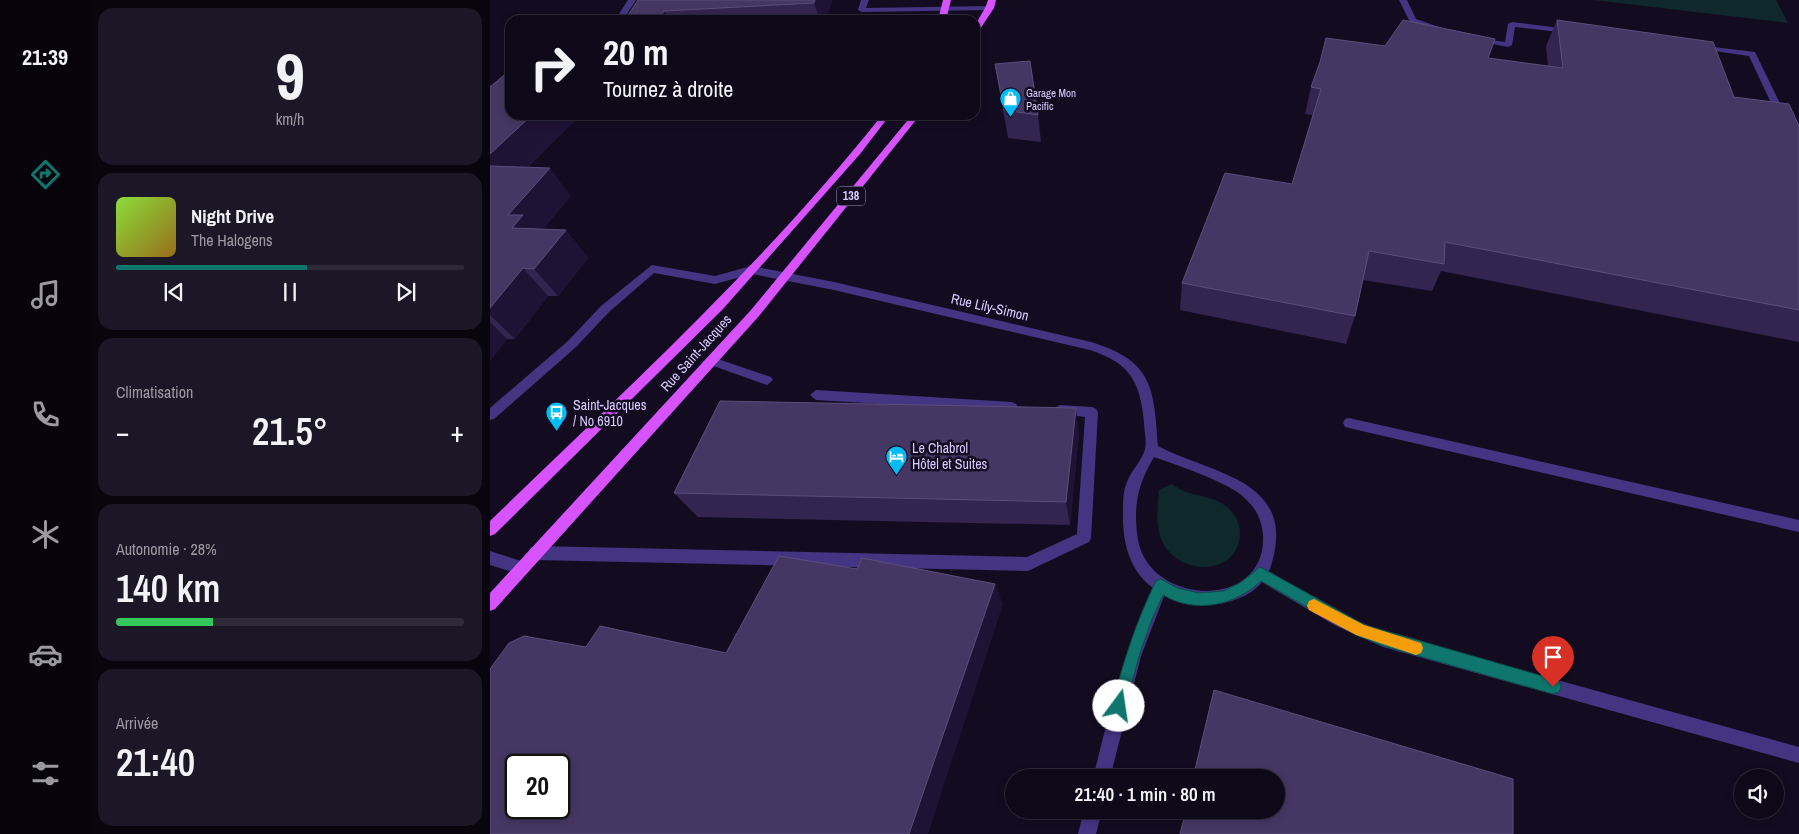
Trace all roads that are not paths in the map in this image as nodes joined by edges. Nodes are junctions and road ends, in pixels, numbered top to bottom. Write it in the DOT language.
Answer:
graph roads {
  1 [pos="632,0"];
  2 [pos="864,0"];
  3 [pos="1403,0"];
  4 [pos="946,4"];
  5 [pos="991,4"];
  6 [pos="862,10"];
  7 [pos="623,15"];
  8 [pos="861,15"];
  9 [pos="980,22"];
  10 [pos="1579,32"];
  11 [pos="1446,33"];
  12 [pos="1472,39"];
  13 [pos="1694,47"];
  14 [pos="882,120"];
  15 [pos="912,120"];
  16 [pos="1799,127"];
  17 [pos="751,270"];
  18 [pos="785,276"];
  19 [pos="712,360"];
  20 [pos="767,380"];
  21 [pos="816,395"];
  22 [pos="1023,408"];
  23 [pos="1042,409"];
  24 [pos="490,415"];
  25 [pos="1349,423"];
  26 [pos="1152,449"];
  27 [pos="1799,526"];
  28 [pos="490,530"];
  29 [pos="535,553"];
  30 [pos="490,558"];
  31 [pos="522,568"];
  32 [pos="1260,573"];
  33 [pos="1161,586"];
  34 [pos="490,604"];
  35 [pos="1799,755"];
  36 [pos="1103,769"];
  37 [pos="1091,819"];
  38 [pos="1087,834"];
  1 -- 7 [label="street"];
  2 -- 6 [label="street"];
  3 -- 11 [label="street"];
  4 -- 5 [label="street"];
  4 -- 6 [label="street"];
  5 -- 9 [label="main road"];
  6 -- 8 [label="street"];
  10 -- 12 [label="street"];
  13 -- 16 [label="street"];
  14 -- 17 [label="main road, Rue Saint-Jacques / 138"];
  15 -- 18 [label="main road, Rue Saint-Jacques / 138"];
  17 -- 18 [label="street, Rue Lily-Simon"];
  17 -- 24 [label="street"];
  17 -- 28 [label="main road, Rue Saint-Jacques / 138"];
  18 -- 19 [label="main road, Rue Saint-Jacques / 138"];
  18 -- 26 [label="street, Rue Lily-Simon"];
  19 -- 20 [label="street"];
  19 -- 29 [label="main road, Rue Saint-Jacques / 138"];
  21 -- 22 [label="street"];
  23 -- 29 [label="street"];
  25 -- 27 [label="street"];
  26 -- 32 [label="street"];
  26 -- 33 [label="street"];
  29 -- 31 [label="main road, Rue Saint-Jacques / 138"];
  30 -- 31 [label="street"];
  31 -- 34 [label="main road, Rue Saint-Jacques / 138"];
  32 -- 33 [label="street"];
  32 -- 35 [label="street"];
  33 -- 36 [label="street"];
  37 -- 38 [label="street"];
}
